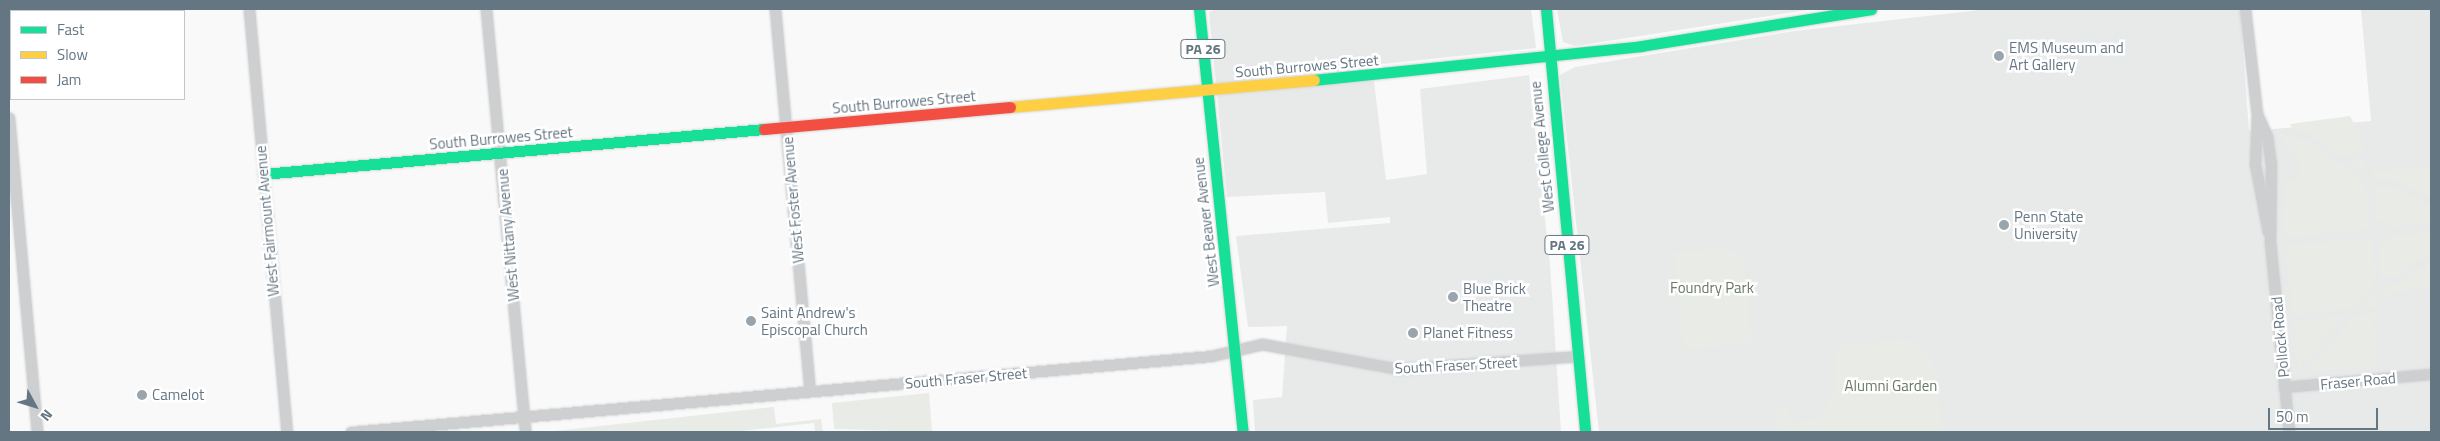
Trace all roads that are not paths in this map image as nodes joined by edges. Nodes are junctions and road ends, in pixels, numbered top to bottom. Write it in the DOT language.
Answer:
graph roads {
  1 [pos="249,9"];
  2 [pos="486,9"];
  3 [pos="775,9"];
  4 [pos="1199,9"];
  5 [pos="1546,9"];
  6 [pos="1871,9"];
  7 [pos="2245,9"];
  8 [pos="1548,57"];
  9 [pos="1206,90"];
  10 [pos="9,118"];
  11 [pos="786,127"];
  12 [pos="500,153"];
  13 [pos="263,174"];
  14 [pos="12,197"];
  15 [pos="1236,351"];
  16 [pos="1578,356"];
  17 [pos="2431,374"];
  18 [pos="2284,388"];
  19 [pos="810,390"];
  20 [pos="524,417"];
  21 [pos="37,432"];
  22 [pos="287,432"];
  23 [pos="351,432"];
  24 [pos="525,432"];
  25 [pos="1243,432"];
  26 [pos="1584,432"];
  27 [pos="2289,432"];
  1 -- 13 [label="street, West Fairmount Avenue"];
  2 -- 12 [label="street, West Nittany Avenue"];
  3 -- 11 [label="street, West Foster Avenue"];
  4 -- 9 [label="street, West Beaver Avenue / PA 26"];
  5 -- 8 [label="street, West College Avenue / PA 26"];
  6 -- 8 [label="street, South Burrowes Street"];
  7 -- 18 [label="street, Pollock Road"];
  8 -- 9 [label="street, South Burrowes Street"];
  8 -- 16 [label="street, West College Avenue / PA 26"];
  9 -- 11 [label="street, South Burrowes Street"];
  9 -- 15 [label="street, West Beaver Avenue / PA 26"];
  10 -- 14 [label="street"];
  11 -- 12 [label="street, South Burrowes Street"];
  11 -- 19 [label="street, West Foster Avenue"];
  12 -- 13 [label="street, South Burrowes Street"];
  12 -- 20 [label="street, West Nittany Avenue"];
  13 -- 22 [label="street, West Fairmount Avenue"];
  14 -- 21 [label="street"];
  15 -- 16 [label="street, South Fraser Street"];
  15 -- 19 [label="street, South Fraser Street"];
  15 -- 25 [label="street, West Beaver Avenue / PA 26"];
  16 -- 26 [label="street, West College Avenue / PA 26"];
  17 -- 18 [label="street, Fraser Road"];
  18 -- 27 [label="street, Pollock Road"];
  19 -- 20 [label="street, South Fraser Street"];
  20 -- 23 [label="street, South Fraser Street"];
  20 -- 24 [label="street, West Nittany Avenue"];
}
